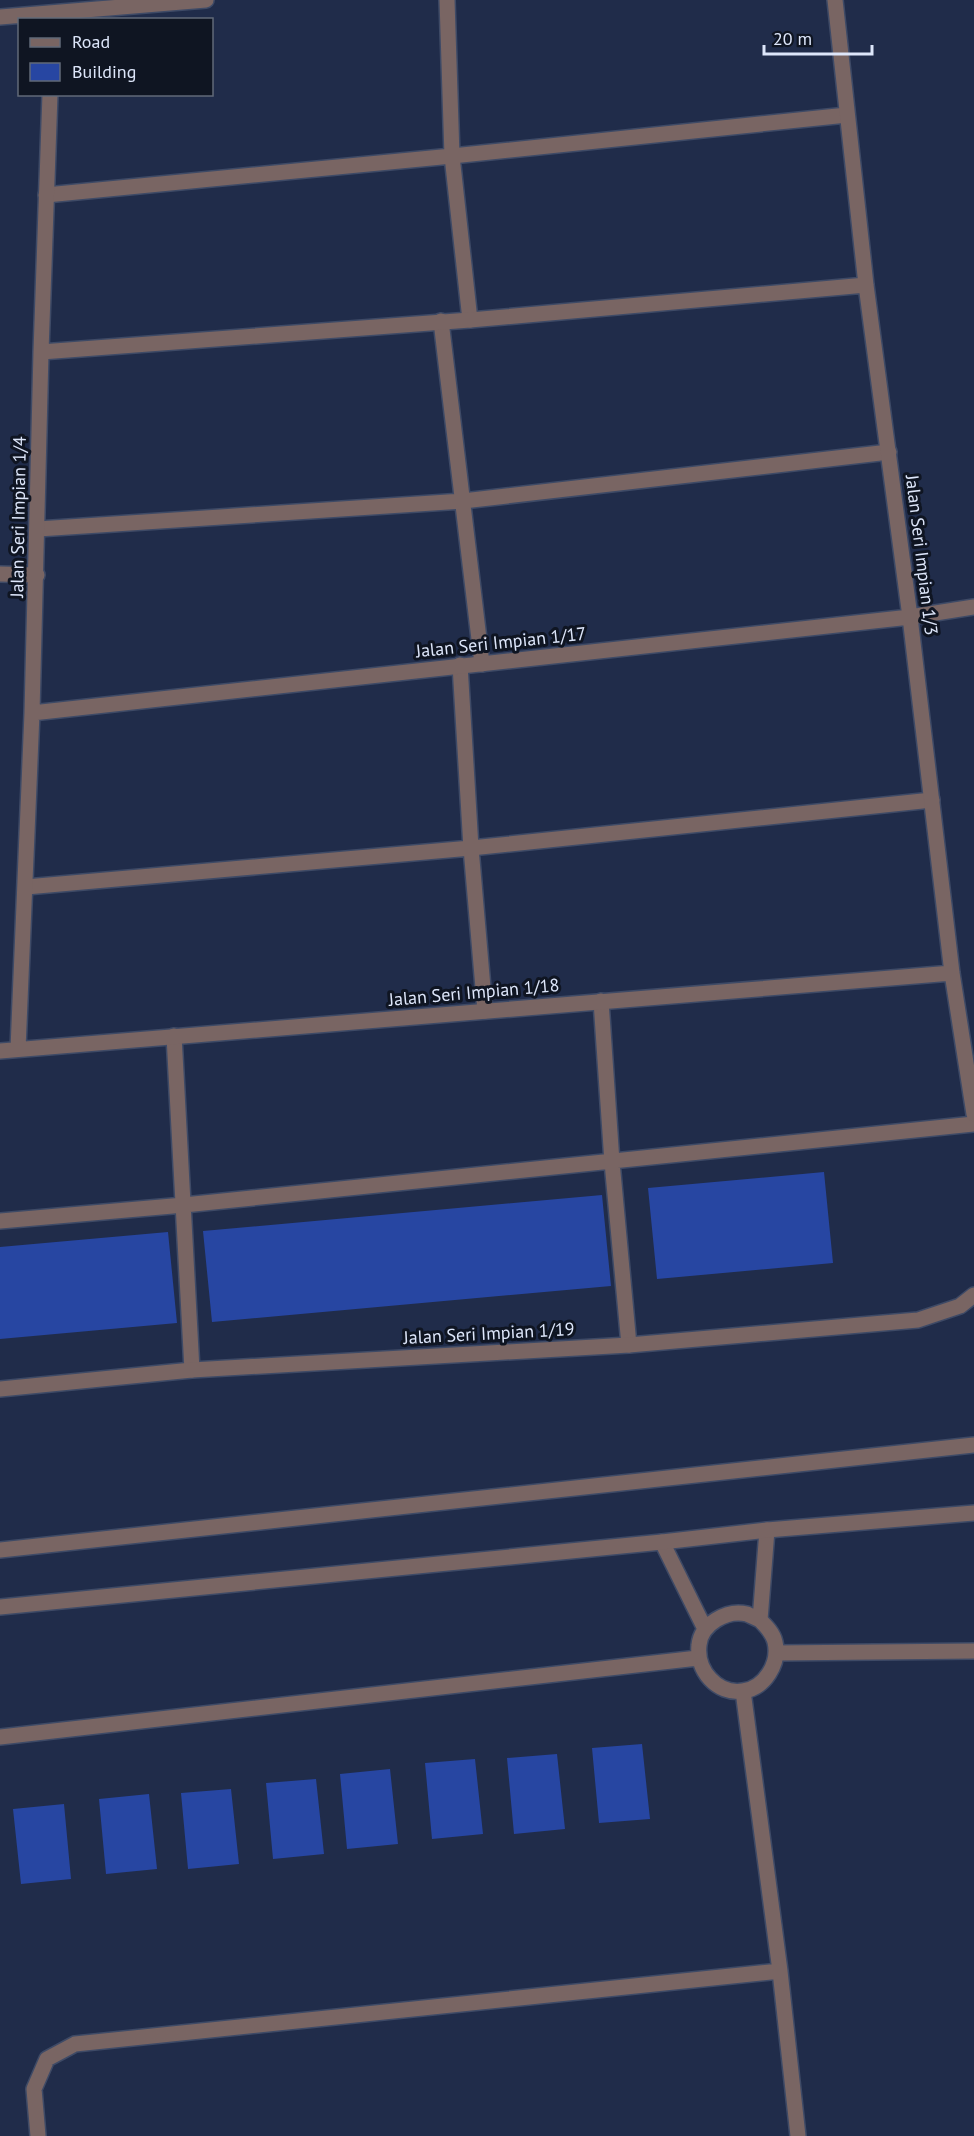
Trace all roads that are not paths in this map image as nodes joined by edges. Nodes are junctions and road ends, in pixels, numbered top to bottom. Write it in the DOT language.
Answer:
graph roads {
  1 [pos="206,0"];
  2 [pos="447,0"];
  3 [pos="835,0"];
  4 [pos="54,16"];
  5 [pos="0,17"];
  6 [pos="50,96"];
  7 [pos="847,115"];
  8 [pos="452,156"];
  9 [pos="45,195"];
  10 [pos="866,285"];
  11 [pos="470,320"];
  12 [pos="441,321"];
  13 [pos="41,352"];
  14 [pos="889,452"];
  15 [pos="463,501"];
  16 [pos="38,529"];
  17 [pos="0,574"];
  18 [pos="37,576"];
  19 [pos="974,607"];
  20 [pos="910,617"];
  21 [pos="482,664"];
  22 [pos="460,665"];
  23 [pos="32,713"];
  24 [pos="932,800"];
  25 [pos="471,848"];
  26 [pos="26,887"];
  27 [pos="951,973"];
  28 [pos="602,1001"];
  29 [pos="485,1011"];
  30 [pos="174,1036"];
  31 [pos="18,1049"];
  32 [pos="0,1051"];
  33 [pos="974,1114"];
  34 [pos="974,1124"];
  35 [pos="612,1162"];
  36 [pos="184,1205"];
  37 [pos="0,1221"];
  38 [pos="974,1295"];
  39 [pos="629,1345"];
  40 [pos="192,1370"];
  41 [pos="0,1389"];
  42 [pos="974,1444"];
  43 [pos="974,1513"];
  44 [pos="767,1530"];
  45 [pos="663,1542"];
  46 [pos="0,1550"];
  47 [pos="0,1607"];
  48 [pos="760,1620"];
  49 [pos="705,1629"];
  50 [pos="974,1651"];
  51 [pos="776,1653"];
  52 [pos="698,1658"];
  53 [pos="743,1691"];
  54 [pos="0,1737"];
  55 [pos="780,1971"];
  56 [pos="38,2136"];
  57 [pos="798,2136"];
  1 -- 4 [label="street"];
  2 -- 8 [label="street"];
  3 -- 7 [label="street, Jalan Seri Impian 1/3"];
  4 -- 5 [label="street"];
  6 -- 9 [label="street, Jalan Seri Impian 1/4"];
  7 -- 8 [label="street"];
  7 -- 10 [label="street, Jalan Seri Impian 1/3"];
  8 -- 9 [label="street"];
  8 -- 11 [label="street"];
  9 -- 13 [label="street, Jalan Seri Impian 1/4"];
  10 -- 11 [label="street"];
  10 -- 14 [label="street, Jalan Seri Impian 1/3"];
  11 -- 12 [label="street"];
  12 -- 13 [label="street"];
  12 -- 15 [label="street"];
  13 -- 16 [label="street, Jalan Seri Impian 1/4"];
  14 -- 15 [label="street"];
  14 -- 20 [label="street, Jalan Seri Impian 1/3"];
  15 -- 16 [label="street"];
  15 -- 21 [label="street"];
  16 -- 18 [label="street, Jalan Seri Impian 1/4"];
  17 -- 18 [label="street"];
  18 -- 23 [label="street, Jalan Seri Impian 1/4"];
  19 -- 20 [label="street, Jalan Seri Impian 1/17"];
  20 -- 21 [label="street, Jalan Seri Impian 1/17"];
  20 -- 24 [label="street, Jalan Seri Impian 1/3"];
  21 -- 22 [label="street, Jalan Seri Impian 1/17"];
  22 -- 23 [label="street, Jalan Seri Impian 1/17"];
  22 -- 25 [label="street"];
  23 -- 26 [label="street, Jalan Seri Impian 1/4"];
  24 -- 25 [label="street"];
  24 -- 27 [label="street, Jalan Seri Impian 1/3"];
  25 -- 26 [label="street"];
  25 -- 29 [label="street"];
  26 -- 31 [label="street, Jalan Seri Impian 1/4"];
  27 -- 28 [label="street, Jalan Seri Impian 1/18"];
  27 -- 33 [label="street, Jalan Seri Impian 1/3"];
  28 -- 29 [label="street, Jalan Seri Impian 1/18"];
  28 -- 35 [label="street"];
  29 -- 30 [label="street, Jalan Seri Impian 1/18"];
  30 -- 31 [label="street, Jalan Seri Impian 1/18"];
  30 -- 36 [label="street"];
  31 -- 32 [label="street, Jalan Seri Impian 1/18"];
  34 -- 35 [label="street"];
  35 -- 36 [label="street"];
  35 -- 39 [label="street"];
  36 -- 37 [label="street"];
  36 -- 40 [label="street"];
  38 -- 39 [label="street, Jalan Seri Impian 1/19"];
  39 -- 40 [label="street, Jalan Seri Impian 1/19"];
  40 -- 41 [label="street, Jalan Seri Impian 1/19"];
  42 -- 46 [label="street"];
  43 -- 44 [label="street"];
  44 -- 45 [label="street"];
  44 -- 48 [label="street"];
  45 -- 47 [label="street"];
  45 -- 49 [label="street"];
  48 -- 49 [label="street"];
  48 -- 51 [label="street"];
  49 -- 52 [label="street"];
  50 -- 51 [label="street"];
  51 -- 53 [label="street"];
  52 -- 53 [label="street"];
  52 -- 54 [label="street"];
  53 -- 55 [label="street"];
  55 -- 56 [label="street"];
  55 -- 57 [label="street"];
}
